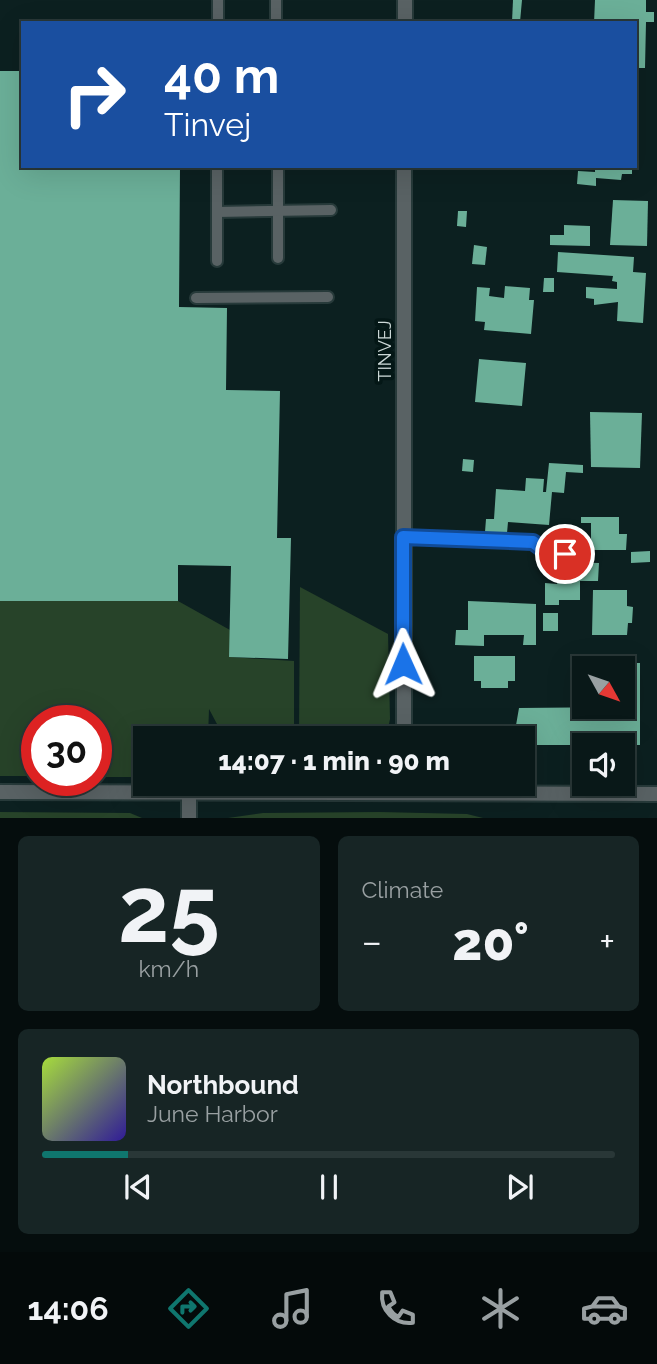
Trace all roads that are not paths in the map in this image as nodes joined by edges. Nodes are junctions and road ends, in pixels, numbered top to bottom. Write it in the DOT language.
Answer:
graph roads {
  1 [pos="218,0"];
  2 [pos="276,0"];
  3 [pos="405,0"];
  4 [pos="218,21"];
  5 [pos="276,21"];
  6 [pos="405,21"];
  7 [pos="217,168"];
  8 [pos="278,168"];
  9 [pos="404,168"];
  10 [pos="278,209"];
  11 [pos="331,210"];
  12 [pos="217,212"];
  13 [pos="278,258"];
  14 [pos="217,261"];
  15 [pos="328,297"];
  16 [pos="196,298"];
  17 [pos="403,537"];
  18 [pos="582,554"];
  19 [pos="404,726"];
  20 [pos="0,792"];
  21 [pos="535,792"];
  22 [pos="133,793"];
  23 [pos="657,794"];
  24 [pos="189,796"];
  25 [pos="189,818"];
  1 -- 4 [label="lane"];
  2 -- 5 [label="lane"];
  3 -- 6 [label="street"];
  7 -- 12 [label="lane"];
  8 -- 10 [label="lane"];
  9 -- 17 [label="street, TINVEJ"];
  10 -- 11 [label="lane"];
  10 -- 12 [label="lane"];
  10 -- 13 [label="lane"];
  12 -- 14 [label="lane"];
  15 -- 16 [label="lane"];
  17 -- 18 [label="lane"];
  17 -- 19 [label="street, TINVEJ"];
  20 -- 22 [label="street"];
  21 -- 23 [label="street"];
  24 -- 25 [label="street"];
}
